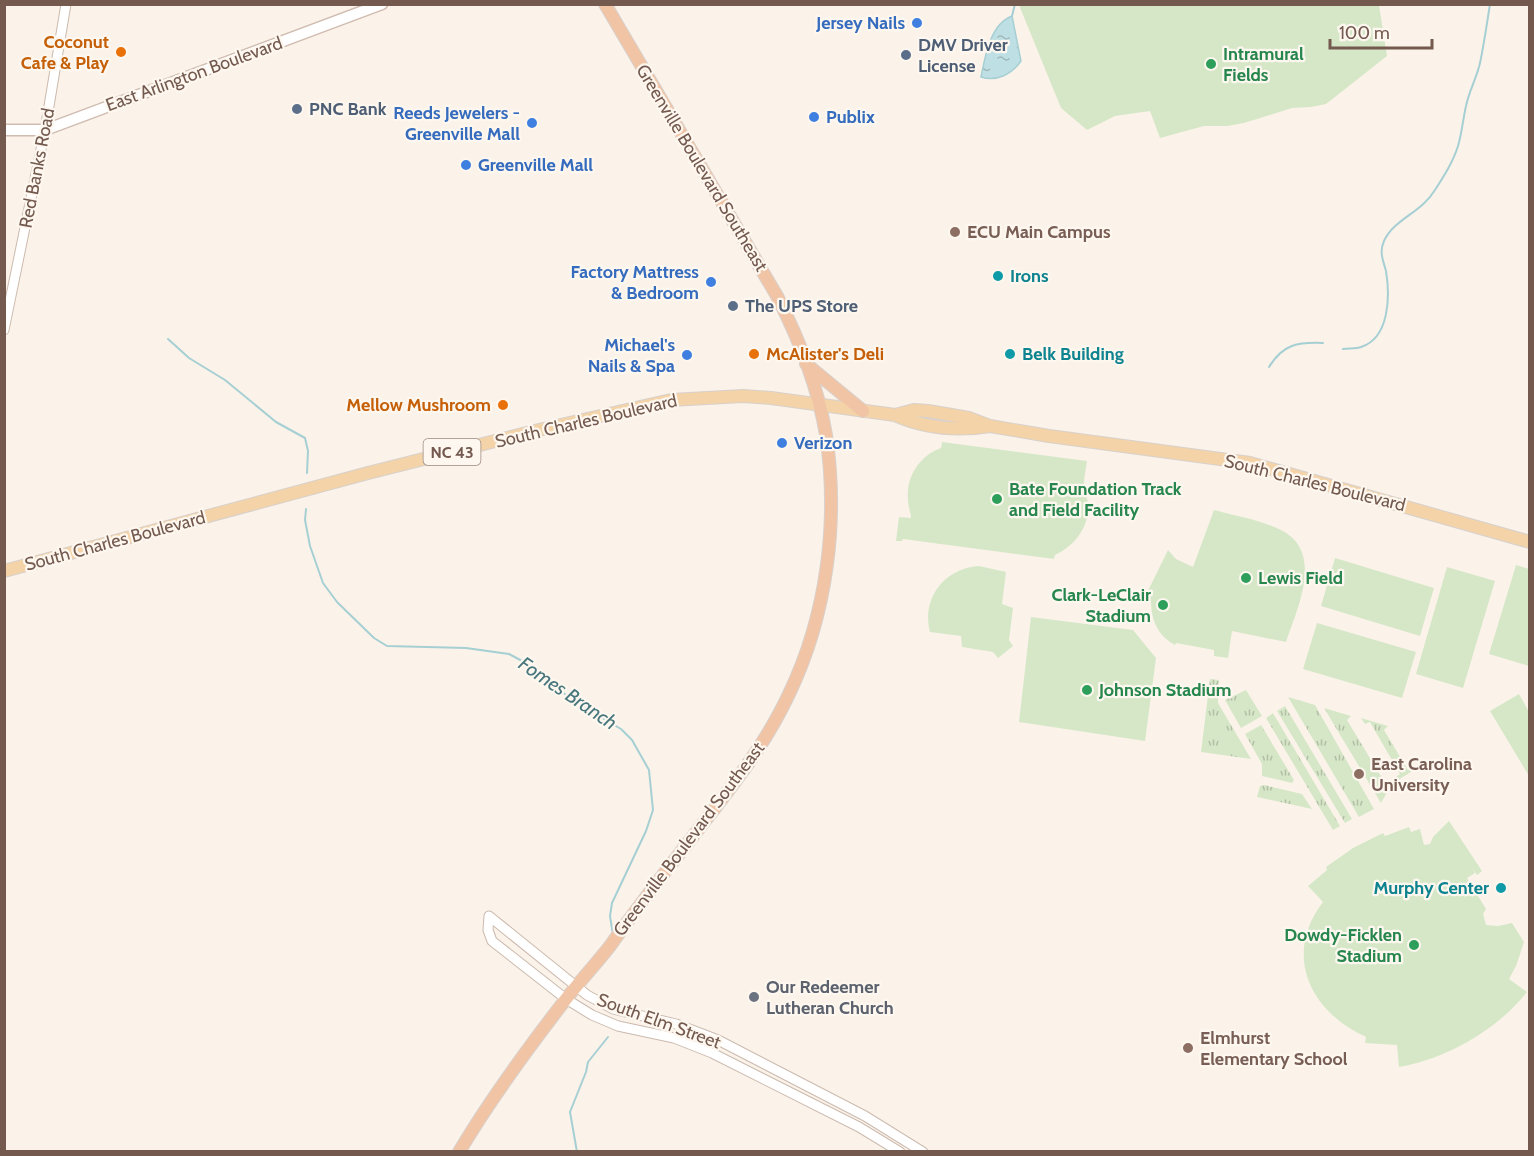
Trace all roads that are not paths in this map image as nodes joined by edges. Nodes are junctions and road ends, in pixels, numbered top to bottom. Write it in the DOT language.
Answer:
graph roads {
  1 [pos="66,4"];
  2 [pos="381,4"];
  3 [pos="605,4"];
  4 [pos="4,130"];
  5 [pos="45,130"];
  6 [pos="4,330"];
  7 [pos="806,364"];
  8 [pos="819,405"];
  9 [pos="863,411"];
  10 [pos="1530,542"];
  11 [pos="4,571"];
  12 [pos="576,987"];
  13 [pos="566,999"];
  14 [pos="459,1152"];
  15 [pos="900,1152"];
  16 [pos="923,1152"];
  1 -- 5 [label="street, Red Banks Road"];
  2 -- 5 [label="main road, East Arlington Boulevard"];
  3 -- 7 [label="highway, Greenville Boulevard Southeast"];
  4 -- 5 [label="main road, East Arlington Boulevard"];
  5 -- 6 [label="street, Red Banks Road"];
  7 -- 8 [label="highway, Greenville Boulevard Southeast"];
  7 -- 9 [label="highway"];
  8 -- 9 [label="main road, South Charles Boulevard"];
  8 -- 11 [label="main road, South Charles Boulevard / NC 43"];
  8 -- 12 [label="highway, Greenville Boulevard Southeast"];
  9 -- 10 [label="main road, South Charles Boulevard"];
  12 -- 13 [label="highway, Greenville Boulevard Southeast"];
  12 -- 13 [label="street, South Elm Street"];
  12 -- 16 [label="street, South Elm Street"];
  13 -- 14 [label="highway, Greenville Boulevard Southeast"];
  13 -- 15 [label="street, South Elm Street"];
}
